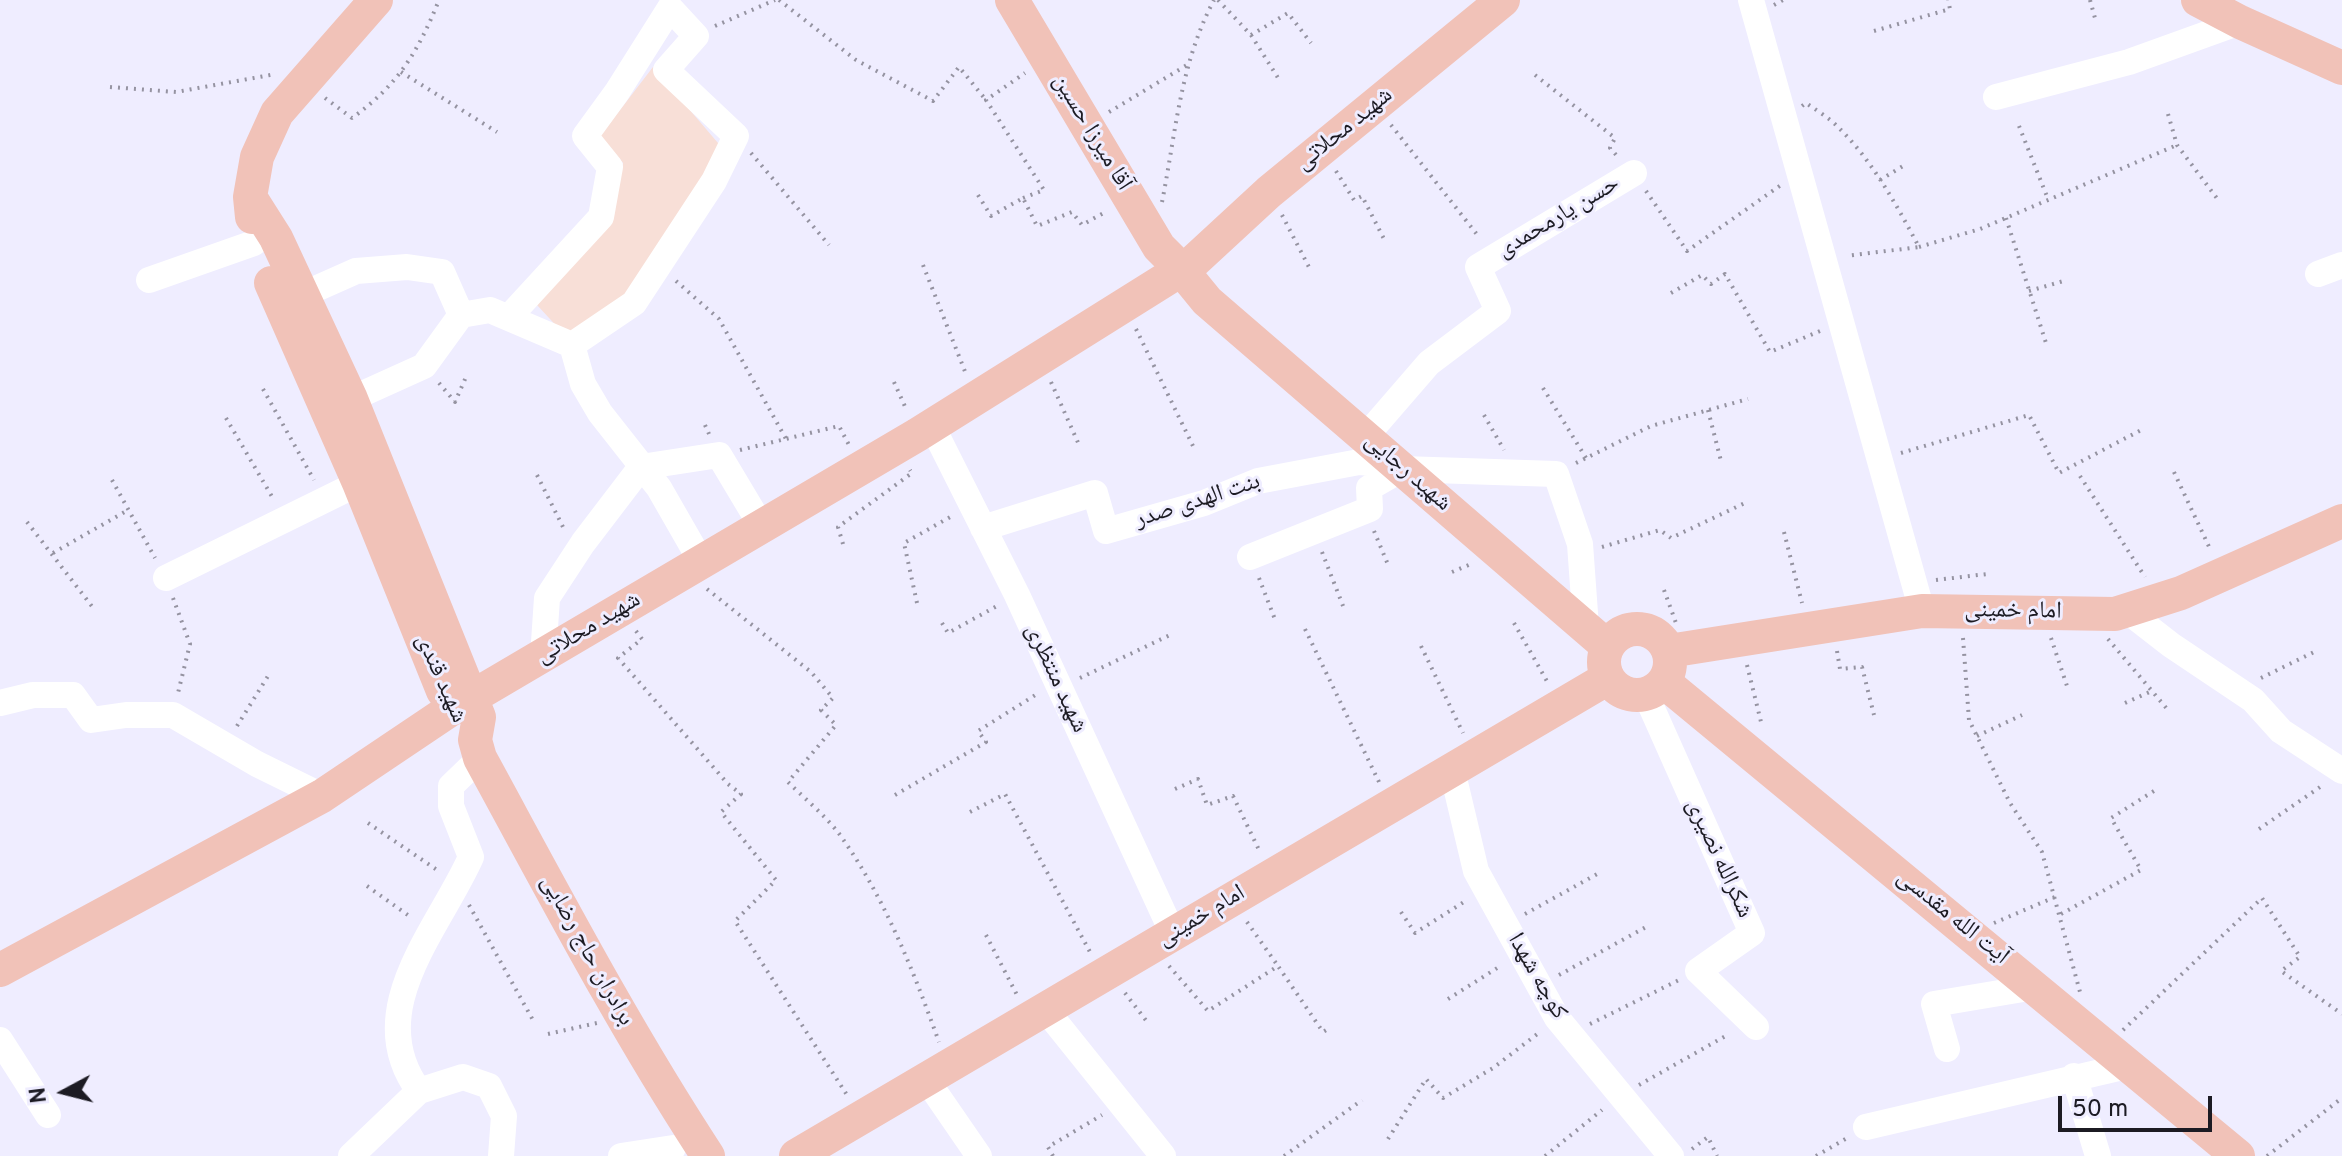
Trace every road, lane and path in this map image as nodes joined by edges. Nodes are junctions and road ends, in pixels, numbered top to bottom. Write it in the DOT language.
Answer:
graph roads {
  1 [pos="376,0"];
  2 [pos="439,0"];
  3 [pos="777,0"];
  4 [pos="1012,0"];
  5 [pos="1216,0"];
  6 [pos="1503,0"];
  7 [pos="1751,0"];
  8 [pos="1948,0"];
  9 [pos="2090,0"];
  10 [pos="2198,0"];
  11 [pos="2095,18"];
  12 [pos="2240,22"];
  13 [pos="1874,31"];
  14 [pos="1251,35"];
  15 [pos="696,36"];
  16 [pos="1311,43"];
  17 [pos="1047,59"];
  18 [pos="1189,64"];
  19 [pos="2342,68"];
  20 [pos="401,72"];
  21 [pos="310,75"];
  22 [pos="1535,75"];
  23 [pos="1280,81"];
  24 [pos="110,87"];
  25 [pos="1996,97"];
  26 [pos="986,100"];
  27 [pos="1375,105"];
  28 [pos="2168,114"];
  29 [pos="1784,119"];
  30 [pos="1086,125"];
  31 [pos="2019,126"];
  32 [pos="497,132"];
  33 [pos="736,136"];
  34 [pos="2177,145"];
  35 [pos="1322,148"];
  36 [pos="1903,166"];
  37 [pos="1799,172"];
  38 [pos="1634,173"];
  39 [pos="1880,180"];
  40 [pos="1269,192"];
  41 [pos="978,195"];
  42 [pos="250,197"];
  43 [pos="1023,198"];
  44 [pos="2048,199"];
  45 [pos="2219,201"];
  46 [pos="1145,206"];
  47 [pos="2006,218"];
  48 [pos="1479,237"];
  49 [pos="1384,239"];
  50 [pos="254,243"];
  51 [pos="829,245"];
  52 [pos="1919,247"];
  53 [pos="1824,262"];
  54 [pos="923,265"];
  55 [pos="660,266"];
  56 [pos="1311,271"];
  57 [pos="1186,276"];
  58 [pos="149,280"];
  59 [pos="2067,280"];
  60 [pos="2029,291"];
  61 [pos="1671,293"];
  62 [pos="302,295"];
  63 [pos="1124,305"];
  64 [pos="461,315"];
  65 [pos="509,317"];
  66 [pos="1841,323"];
  67 [pos="2046,343"];
  68 [pos="572,345"];
  69 [pos="1040,358"];
  70 [pos="424,366"];
  71 [pos="466,377"];
  72 [pos="1543,388"];
  73 [pos="263,389"];
  74 [pos="976,398"];
  75 [pos="351,399"];
  76 [pos="1748,399"];
  77 [pos="1708,410"];
  78 [pos="1484,415"];
  79 [pos="226,418"];
  80 [pos="932,426"];
  81 [pos="2145,428"];
  82 [pos="1365,437"];
  83 [pos="786,439"];
  84 [pos="1193,446"];
  85 [pos="897,447"];
  86 [pos="1080,447"];
  87 [pos="719,455"];
  88 [pos="1586,458"];
  89 [pos="1879,459"];
  90 [pos="1721,461"];
  91 [pos="641,467"];
  92 [pos="1400,467"];
  93 [pos="862,468"];
  94 [pos="2174,472"];
  95 [pos="1517,473"];
  96 [pos="1556,474"];
  97 [pos="537,475"];
  98 [pos="2080,476"];
  99 [pos="112,480"];
  100 [pos="359,483"];
  101 [pos="325,500"];
  102 [pos="1747,502"];
  103 [pos="128,510"];
  104 [pos="1365,511"];
  105 [pos="977,516"];
  106 [pos="285,520"];
  107 [pos="2342,521"];
  108 [pos="27,522"];
  109 [pos="762,527"];
  110 [pos="1313,532"];
  111 [pos="1784,532"];
  112 [pos="843,544"];
  113 [pos="53,553"];
  114 [pos="576,553"];
  115 [pos="1581,554"];
  116 [pos="1250,557"];
  117 [pos="1389,567"];
  118 [pos="694,568"];
  119 [pos="1987,574"];
  120 [pos="2223,575"];
  121 [pos="166,578"];
  122 [pos="1664,590"];
  123 [pos="1017,595"];
  124 [pos="1918,597"];
  125 [pos="917,603"];
  126 [pos="2142,605"];
  127 [pos="94,609"];
  128 [pos="620,611"];
  129 [pos="1345,611"];
  130 [pos="1962,611"];
  131 [pos="2043,612"];
  132 [pos="2086,613"];
  133 [pos="1276,622"];
  134 [pos="942,623"];
  135 [pos="1514,623"];
  136 [pos="1820,627"];
  137 [pos="1305,629"];
  138 [pos="1172,634"];
  139 [pos="1742,639"];
  140 [pos="1421,646"];
  141 [pos="1600,650"];
  142 [pos="2314,652"];
  143 [pos="543,657"];
  144 [pos="1666,669"];
  145 [pos="268,676"];
  146 [pos="1058,685"];
  147 [pos="2068,689"];
  148 [pos="2237,690"];
  149 [pos="2152,691"];
  150 [pos="0,703"];
  151 [pos="2125,703"];
  152 [pos="461,705"];
  153 [pos="1561,706"];
  154 [pos="2168,710"];
  155 [pos="173,715"];
  156 [pos="1874,715"];
  157 [pos="2022,715"];
  158 [pos="1762,727"];
  159 [pos="1977,736"];
  160 [pos="226,745"];
  161 [pos="478,749"];
  162 [pos="1463,763"];
  163 [pos="2336,776"];
  164 [pos="1175,789"];
  165 [pos="2154,791"];
  166 [pos="895,795"];
  167 [pos="322,796"];
  168 [pos="1391,806"];
  169 [pos="970,812"];
  170 [pos="368,823"];
  171 [pos="2259,829"];
  172 [pos="1599,873"];
  173 [pos="1271,876"];
  174 [pos="458,885"];
  175 [pos="367,886"];
  176 [pos="1486,888"];
  177 [pos="2055,897"];
  178 [pos="1231,899"];
  179 [pos="1401,912"];
  180 [pos="2061,914"];
  181 [pos="1506,925"];
  182 [pos="1646,927"];
  183 [pos="431,931"];
  184 [pos="1970,933"];
  185 [pos="986,935"];
  186 [pos="1163,940"];
  187 [pos="1521,953"];
  188 [pos="1278,966"];
  189 [pos="0,970"];
  190 [pos="1698,971"];
  191 [pos="1106,974"];
  192 [pos="1539,985"];
  193 [pos="2035,987"];
  194 [pos="1448,999"];
  195 [pos="2341,1011"];
  196 [pos="1037,1014"];
  197 [pos="623,1018"];
  198 [pos="534,1022"];
  199 [pos="1148,1023"];
  200 [pos="1754,1024"];
  201 [pos="1564,1026"];
  202 [pos="1330,1028"];
  203 [pos="548,1034"];
  204 [pos="0,1040"];
  205 [pos="2106,1045"];
  206 [pos="1947,1049"];
  207 [pos="937,1073"];
  208 [pos="2074,1076"];
  209 [pos="419,1091"];
  210 [pos="1621,1095"];
  211 [pos="2342,1098"];
  212 [pos="1362,1100"];
  213 [pos="1121,1104"];
  214 [pos="48,1115"];
  215 [pos="861,1117"];
  216 [pos="1866,1127"];
  217 [pos="1388,1139"];
  218 [pos="673,1148"];
  219 [pos="351,1156"];
  220 [pos="501,1156"];
  221 [pos="621,1156"];
  222 [pos="708,1156"];
  223 [pos="796,1156"];
  224 [pos="979,1156"];
  225 [pos="1053,1156"];
  226 [pos="1163,1156"];
  227 [pos="1284,1156"];
  228 [pos="1545,1156"];
  229 [pos="1671,1156"];
  230 [pos="1682,1156"];
  231 [pos="1717,1156"];
  232 [pos="1816,1156"];
  233 [pos="2098,1156"];
  234 [pos="2238,1156"];
  235 [pos="2267,1156"];
  1 -- 21 [label="main road, شهید قندی"];
  2 -- 20 [label="path"];
  3 -- 15 [label="path"];
  3 -- 26 [label="path"];
  4 -- 17 [label="main road, آقا میرزا حسین"];
  5 -- 14 [label="path"];
  5 -- 18 [label="path"];
  6 -- 27 [label="main road, شهید محلاتی"];
  7 -- 29 [label="street"];
  8 -- 13 [label="path"];
  9 -- 11 [label="path"];
  10 -- 12 [label="main road"];
  12 -- 19 [label="main road"];
  12 -- 25 [label="street"];
  14 -- 16 [label="path"];
  14 -- 23 [label="path"];
  15 -- 33 [label="street"];
  15 -- 65 [label="street"];
  17 -- 26 [label="path"];
  17 -- 30 [label="main road, آقا میرزا حسین"];
  18 -- 30 [label="path"];
  18 -- 46 [label="path"];
  20 -- 21 [label="path"];
  20 -- 32 [label="path"];
  21 -- 24 [label="path"];
  21 -- 42 [label="main road, شهید قندی"];
  22 -- 38 [label="path"];
  26 -- 43 [label="path"];
  27 -- 35 [label="main road, شهید محلاتی"];
  27 -- 48 [label="path"];
  28 -- 34 [label="path"];
  29 -- 37 [label="street"];
  29 -- 39 [label="path"];
  30 -- 46 [label="main road, آقا میرزا حسین"];
  31 -- 44 [label="path"];
  33 -- 51 [label="path"];
  33 -- 55 [label="street"];
  34 -- 44 [label="path"];
  34 -- 45 [label="path"];
  35 -- 40 [label="main road, شهید محلاتی"];
  35 -- 49 [label="path"];
  36 -- 39 [label="path"];
  37 -- 38 [label="path"];
  37 -- 53 [label="street"];
  38 -- 82 [label="street, حسن یارمحمدی"];
  39 -- 52 [label="path"];
  40 -- 56 [label="path"];
  40 -- 57 [label="main road, شهید محلاتی"];
  41 -- 43 [label="path"];
  42 -- 50 [label="main road, شهید قندی"];
  42 -- 62 [label="main road, شهید قندی"];
  43 -- 46 [label="path"];
  44 -- 47 [label="path"];
  46 -- 57 [label="main road, آقا میرزا حسین"];
  47 -- 52 [label="path"];
  47 -- 60 [label="path"];
  50 -- 58 [label="street"];
  50 -- 100 [label="main road, شهید قندی"];
  52 -- 53 [label="path"];
  53 -- 66 [label="street"];
  54 -- 74 [label="path"];
  55 -- 68 [label="street"];
  55 -- 83 [label="path"];
  57 -- 63 [label="main road, شهید محلاتی"];
  57 -- 82 [label="main road, شهید رجایی"];
  59 -- 60 [label="path"];
  60 -- 67 [label="path"];
  61 -- 66 [label="path"];
  62 -- 64 [label="street"];
  62 -- 75 [label="main road, شهید قندی"];
  63 -- 69 [label="main road, شهید محلاتی"];
  63 -- 84 [label="path"];
  64 -- 65 [label="street"];
  64 -- 70 [label="street"];
  65 -- 68 [label="street"];
  66 -- 89 [label="street"];
  68 -- 91 [label="street"];
  69 -- 74 [label="main road, شهید محلاتی"];
  69 -- 86 [label="path"];
  70 -- 71 [label="path"];
  70 -- 75 [label="street"];
  72 -- 88 [label="path"];
  73 -- 101 [label="path"];
  74 -- 80 [label="main road, شهید محلاتی"];
  75 -- 152 [label="main road, شهید قندی"];
  76 -- 77 [label="path"];
  77 -- 88 [label="path"];
  77 -- 90 [label="path"];
  78 -- 95 [label="path"];
  79 -- 106 [label="path"];
  80 -- 85 [label="main road, شهید محلاتی"];
  80 -- 105 [label="street, شهید منتظری"];
  81 -- 89 [label="path"];
  82 -- 92 [label="main road, شهید رجایی"];
  83 -- 87 [label="path"];
  83 -- 93 [label="path"];
  85 -- 93 [label="main road, شهید محلاتی"];
  85 -- 112 [label="path"];
  87 -- 91 [label="street"];
  87 -- 109 [label="street"];
  88 -- 96 [label="path"];
  89 -- 124 [label="street"];
  91 -- 114 [label="street"];
  91 -- 118 [label="street"];
  92 -- 95 [label="street"];
  92 -- 104 [label="street"];
  92 -- 105 [label="street, بنت الهدی صدر"];
  92 -- 141 [label="main road, شهید رجایی"];
  93 -- 109 [label="main road, شهید محلاتی"];
  94 -- 120 [label="path"];
  95 -- 96 [label="street"];
  96 -- 115 [label="street"];
  97 -- 114 [label="path"];
  98 -- 126 [label="path"];
  99 -- 103 [label="path"];
  100 -- 101 [label="street"];
  100 -- 152 [label="main road, شهید قندی"];
  101 -- 106 [label="street"];
  102 -- 115 [label="path"];
  103 -- 113 [label="path"];
  103 -- 121 [label="path"];
  104 -- 110 [label="street"];
  104 -- 117 [label="path"];
  105 -- 123 [label="street, شهید منتظری"];
  105 -- 125 [label="path"];
  106 -- 121 [label="street"];
  107 -- 120 [label="main road, امام خمینی"];
  108 -- 113 [label="path"];
  109 -- 118 [label="main road, شهید محلاتی"];
  110 -- 116 [label="street"];
  110 -- 129 [label="path"];
  111 -- 136 [label="path"];
  113 -- 127 [label="path"];
  114 -- 143 [label="street"];
  115 -- 141 [label="street"];
  116 -- 133 [label="path"];
  118 -- 128 [label="main road, شهید محلاتی"];
  118 -- 207 [label="path"];
  119 -- 124 [label="path"];
  120 -- 126 [label="main road, امام خمینی"];
  121 -- 155 [label="path"];
  122 -- 144 [label="path"];
  123 -- 134 [label="path"];
  123 -- 146 [label="street, شهید منتظری"];
  124 -- 130 [label="main road, امام خمینی"];
  124 -- 136 [label="main road, امام خمینی"];
  126 -- 132 [label="main road, امام خمینی"];
  126 -- 148 [label="street"];
  128 -- 143 [label="main road, شهید محلاتی"];
  128 -- 215 [label="path"];
  130 -- 131 [label="main road, امام خمینی"];
  130 -- 159 [label="path"];
  131 -- 132 [label="main road, امام خمینی"];
  131 -- 147 [label="path"];
  132 -- 149 [label="path"];
  135 -- 153 [label="path"];
  136 -- 139 [label="main road, امام خمینی"];
  136 -- 156 [label="path"];
  137 -- 168 [label="path"];
  138 -- 146 [label="path"];
  139 -- 144 [label="main road, امام خمینی"];
  139 -- 158 [label="path"];
  140 -- 162 [label="path"];
  141 -- 144 [label="main road"];
  141 -- 144 [label="main road"];
  141 -- 153 [label="main road, امام خمینی"];
  142 -- 148 [label="path"];
  143 -- 152 [label="main road, شهید محلاتی"];
  144 -- 184 [label="main road, آیت الله مقدسی"];
  144 -- 190 [label="street, شکرالله نصیری"];
  145 -- 160 [label="path"];
  146 -- 166 [label="path"];
  146 -- 186 [label="street, شهید منتظری"];
  148 -- 163 [label="street"];
  149 -- 151 [label="path"];
  149 -- 154 [label="path"];
  150 -- 155 [label="street"];
  152 -- 161 [label="main road, شهید قندی"];
  152 -- 167 [label="main road, شهید محلاتی"];
  153 -- 162 [label="main road, امام خمینی"];
  155 -- 160 [label="street"];
  157 -- 159 [label="path"];
  159 -- 177 [label="path"];
  160 -- 167 [label="street"];
  161 -- 174 [label="street"];
  161 -- 197 [label="main road, برادران حاج رضایی"];
  162 -- 168 [label="main road, امام خمینی"];
  162 -- 176 [label="street, کوچه شهدا"];
  163 -- 171 [label="path"];
  164 -- 173 [label="path"];
  165 -- 180 [label="path"];
  167 -- 189 [label="main road, شهید محلاتی"];
  168 -- 173 [label="main road, امام خمینی"];
  169 -- 191 [label="path"];
  170 -- 174 [label="path"];
  172 -- 181 [label="path"];
  173 -- 178 [label="main road, امام خمینی"];
  174 -- 183 [label="street"];
  174 -- 198 [label="path"];
  175 -- 183 [label="path"];
  176 -- 179 [label="path"];
  176 -- 181 [label="street, کوچه شهدا"];
  177 -- 180 [label="path"];
  177 -- 184 [label="path"];
  178 -- 186 [label="main road, امام خمینی"];
  178 -- 188 [label="path"];
  180 -- 205 [label="path"];
  181 -- 187 [label="street, کوچه شهدا"];
  182 -- 192 [label="path"];
  183 -- 209 [label="street"];
  184 -- 193 [label="main road, آیت الله مقدسی"];
  185 -- 196 [label="path"];
  186 -- 188 [label="path"];
  186 -- 191 [label="main road, امام خمینی"];
  187 -- 192 [label="street, کوچه شهدا"];
  187 -- 194 [label="path"];
  188 -- 202 [label="path"];
  190 -- 200 [label="street"];
  190 -- 201 [label="path"];
  191 -- 196 [label="main road, امام خمینی"];
  191 -- 199 [label="path"];
  192 -- 201 [label="street, کوچه شهدا"];
  193 -- 205 [label="main road, آیت الله مقدسی"];
  193 -- 206 [label="street"];
  195 -- 205 [label="path"];
  196 -- 207 [label="main road, امام خمینی"];
  196 -- 213 [label="street"];
  197 -- 203 [label="path"];
  197 -- 222 [label="main road, برادران حاج رضایی"];
  200 -- 210 [label="path"];
  201 -- 210 [label="street, کوچه شهدا"];
  201 -- 217 [label="path"];
  204 -- 214 [label="street"];
  205 -- 208 [label="street"];
  205 -- 234 [label="main road, آیت الله مقدسی"];
  207 -- 215 [label="main road, امام خمینی"];
  207 -- 224 [label="street"];
  208 -- 216 [label="street"];
  208 -- 233 [label="street"];
  209 -- 219 [label="street"];
  209 -- 220 [label="street"];
  210 -- 228 [label="path"];
  210 -- 229 [label="street, کوچه شهدا"];
  211 -- 235 [label="path"];
  212 -- 227 [label="path"];
  213 -- 225 [label="path"];
  213 -- 226 [label="street"];
  215 -- 223 [label="main road, امام خمینی"];
  216 -- 232 [label="path"];
  218 -- 221 [label="street"];
  230 -- 231 [label="path"];
}
